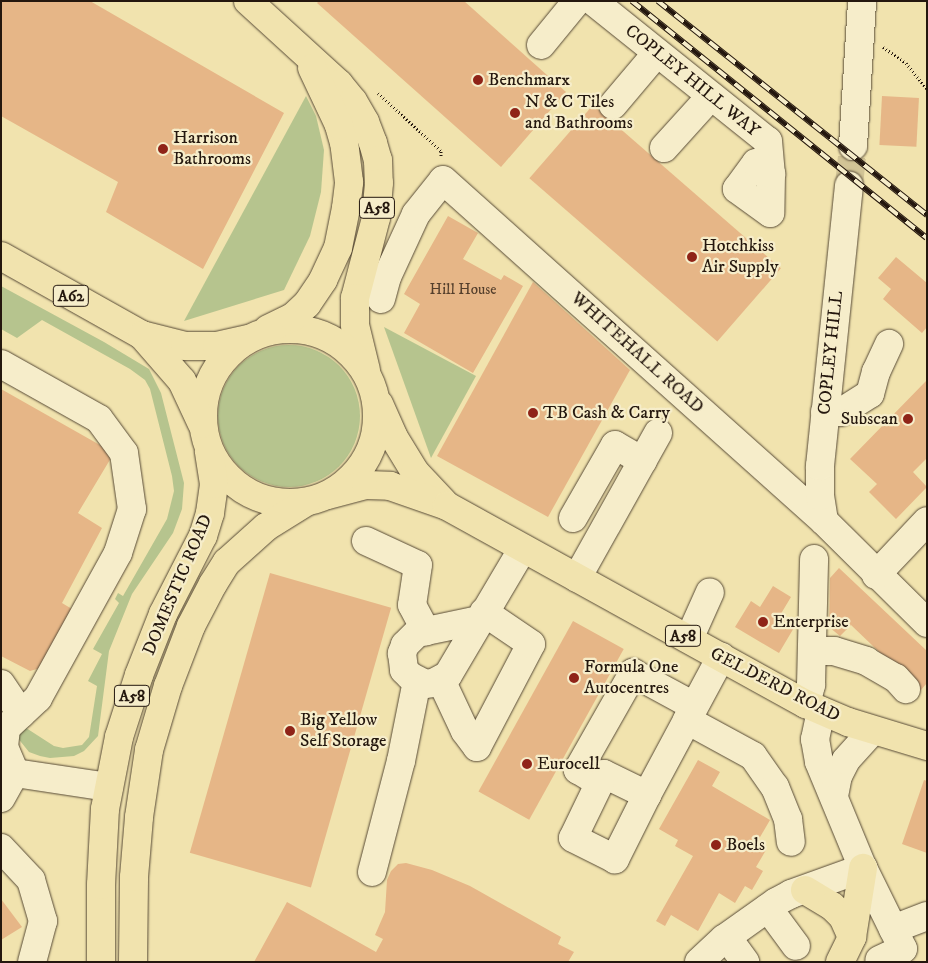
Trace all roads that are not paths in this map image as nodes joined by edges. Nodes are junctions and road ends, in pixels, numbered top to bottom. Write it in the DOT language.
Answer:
graph roads {
  1 [pos="248,1"];
  2 [pos="577,1"];
  3 [pos="593,1"];
  4 [pos="862,1"];
  5 [pos="541,45"];
  6 [pos="657,53"];
  7 [pos="307,57"];
  8 [pos="711,96"];
  9 [pos="613,105"];
  10 [pos="853,146"];
  11 [pos="664,148"];
  12 [pos="771,174"];
  13 [pos="849,185"];
  14 [pos="1,256"];
  15 [pos="380,299"];
  16 [pos="142,335"];
  17 [pos="253,337"];
  18 [pos="889,344"];
  19 [pos="1,364"];
  20 [pos="372,388"];
  21 [pos="825,412"];
  22 [pos="658,433"];
  23 [pos="205,436"];
  24 [pos="642,461"];
  25 [pos="317,498"];
  26 [pos="447,506"];
  27 [pos="573,518"];
  28 [pos="824,521"];
  29 [pos="927,521"];
  30 [pos="366,541"];
  31 [pos="523,548"];
  32 [pos="814,559"];
  33 [pos="876,575"];
  34 [pos="577,578"];
  35 [pos="710,592"];
  36 [pos="482,616"];
  37 [pos="927,623"];
  38 [pos="426,631"];
  39 [pos="689,639"];
  40 [pos="812,651"];
  41 [pos="721,657"];
  42 [pos="429,681"];
  43 [pos="1,684"];
  44 [pos="906,689"];
  45 [pos="813,707"];
  46 [pos="690,713"];
  47 [pos="9,722"];
  48 [pos="874,730"];
  49 [pos="927,746"];
  50 [pos="600,783"];
  51 [pos="6,785"];
  52 [pos="109,787"];
  53 [pos="647,795"];
  54 [pos="834,796"];
  55 [pos="791,842"];
  56 [pos="1,848"];
  57 [pos="863,868"];
  58 [pos="372,872"];
  59 [pos="805,890"];
  60 [pos="768,908"];
  61 [pos="927,916"];
  62 [pos="893,929"];
  63 [pos="727,937"];
  64 [pos="852,937"];
  65 [pos="796,946"];
  66 [pos="879,960"];
  67 [pos="32,962"];
  68 [pos="101,962"];
  69 [pos="132,962"];
  70 [pos="698,962"];
  71 [pos="745,962"];
  72 [pos="840,962"];
  1 -- 7 [label="main road, A58"];
  2 -- 5 [label="street"];
  3 -- 6 [label="street, COPLEY HILL WAY"];
  4 -- 10 [label="street"];
  6 -- 8 [label="street, COPLEY HILL WAY"];
  6 -- 9 [label="street"];
  7 -- 17 [label="main road, A58"];
  7 -- 20 [label="main road, A58"];
  8 -- 11 [label="street"];
  8 -- 12 [label="street, COPLEY HILL WAY"];
  13 -- 21 [label="street, COPLEY HILL"];
  14 -- 16 [label="main road, A62"];
  15 -- 28 [label="street, WHITEHALL ROAD"];
  16 -- 17 [label="main road, A62"];
  16 -- 23 [label="main road, A62"];
  17 -- 20 [label="main road"];
  17 -- 23 [label="main road, A58"];
  18 -- 21 [label="street"];
  19 -- 47 [label="street"];
  20 -- 25 [label="main road"];
  20 -- 26 [label="main road, GELDERD ROAD / A58"];
  21 -- 28 [label="street, COPLEY HILL"];
  22 -- 24 [label="street"];
  23 -- 25 [label="main road"];
  23 -- 52 [label="main road, DOMESTIC ROAD / A58"];
  24 -- 27 [label="street"];
  24 -- 34 [label="street"];
  25 -- 26 [label="main road, GELDERD ROAD"];
  25 -- 69 [label="main road, DOMESTIC ROAD"];
  26 -- 31 [label="main road, GELDERD ROAD / A58"];
  28 -- 33 [label="street, WHITEHALL ROAD"];
  29 -- 33 [label="street"];
  30 -- 38 [label="street"];
  31 -- 34 [label="main road, GELDERD ROAD / A58"];
  31 -- 36 [label="street"];
  32 -- 40 [label="street"];
  33 -- 37 [label="street, WHITEHALL ROAD"];
  34 -- 39 [label="main road, GELDERD ROAD / A58"];
  35 -- 39 [label="street"];
  36 -- 38 [label="street"];
  36 -- 42 [label="street"];
  36 -- 42 [label="street"];
  38 -- 42 [label="street"];
  39 -- 41 [label="main road, GELDERD ROAD / A58"];
  40 -- 44 [label="street"];
  40 -- 45 [label="street"];
  41 -- 45 [label="main road, GELDERD ROAD / A58"];
  41 -- 46 [label="street"];
  42 -- 58 [label="street"];
  43 -- 47 [label="street"];
  45 -- 48 [label="main road, GELDERD ROAD / A58"];
  45 -- 54 [label="street"];
  46 -- 50 [label="street"];
  46 -- 53 [label="street"];
  46 -- 55 [label="street"];
  47 -- 51 [label="street"];
  48 -- 49 [label="main road, GELDERD ROAD / A58"];
  48 -- 54 [label="street"];
  50 -- 53 [label="street"];
  50 -- 53 [label="street"];
  51 -- 52 [label="street"];
  52 -- 68 [label="main road, DOMESTIC ROAD / A58"];
  54 -- 57 [label="street"];
  56 -- 67 [label="street"];
  57 -- 59 [label="street"];
  57 -- 62 [label="street"];
  57 -- 64 [label="main road"];
  59 -- 60 [label="street"];
  59 -- 64 [label="main road"];
  60 -- 63 [label="street"];
  60 -- 65 [label="street"];
  61 -- 62 [label="street"];
  62 -- 66 [label="street"];
  63 -- 70 [label="street"];
  63 -- 71 [label="street"];
  64 -- 72 [label="main road"];
}
